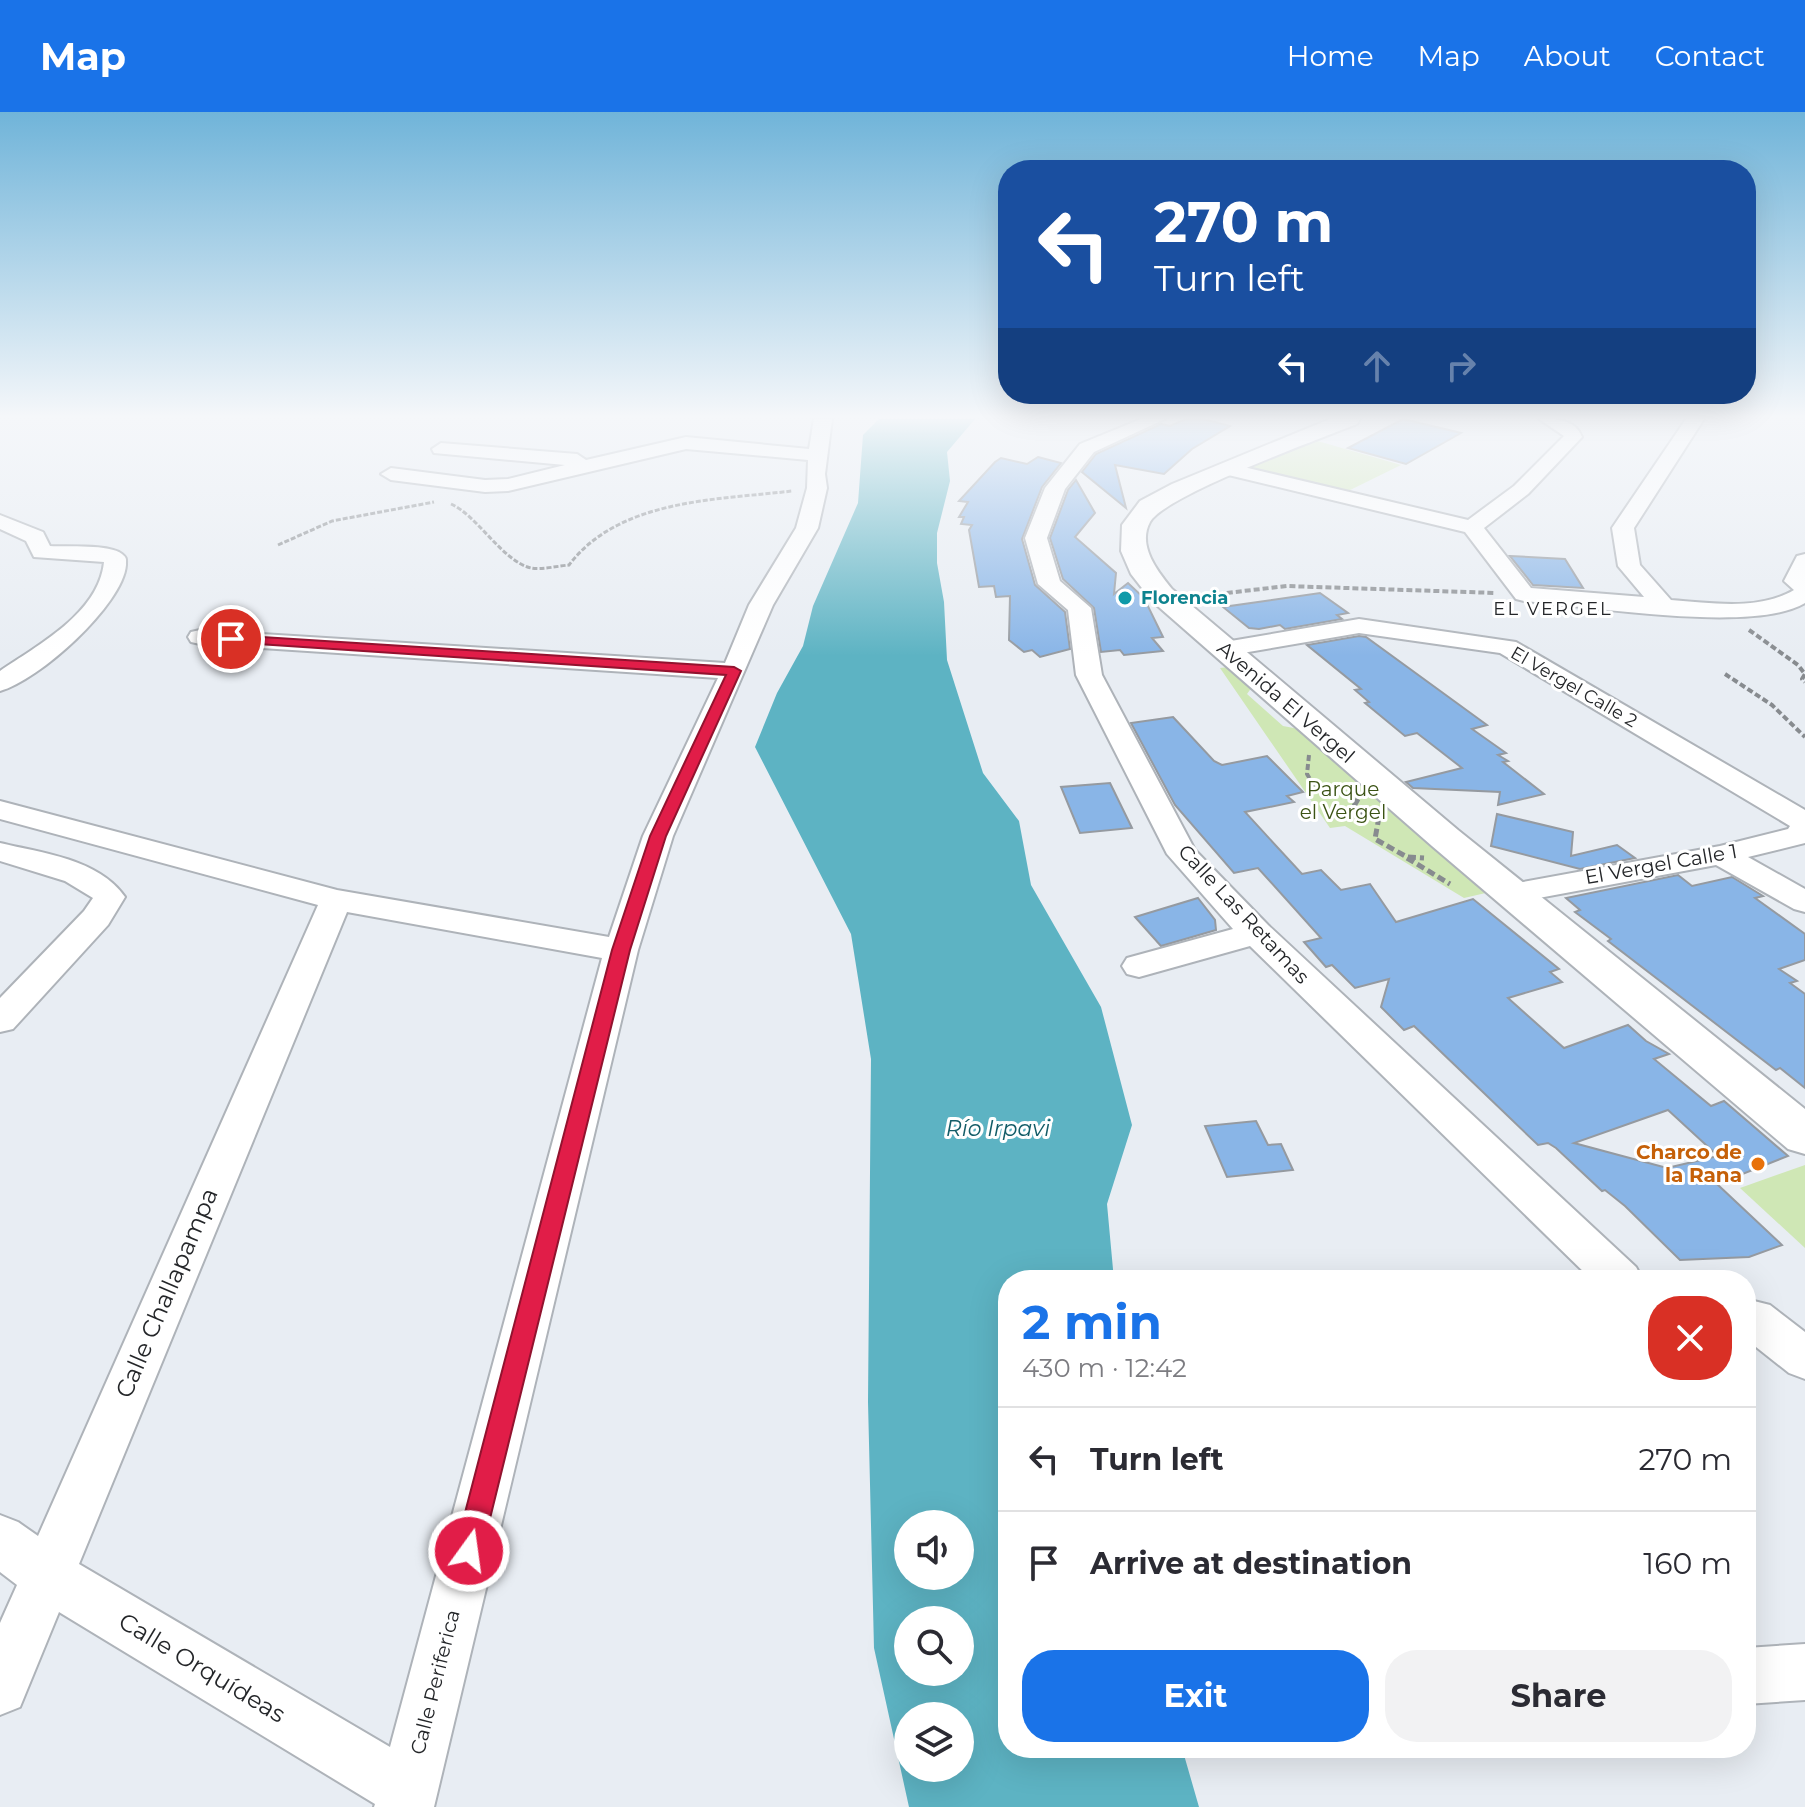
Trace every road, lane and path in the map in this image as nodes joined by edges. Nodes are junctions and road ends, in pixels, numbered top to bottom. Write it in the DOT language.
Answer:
graph roads {
  1 [pos="731,498"];
  2 [pos="814,498"];
  3 [pos="1051,498"];
  4 [pos="1166,498"];
  5 [pos="1350,498"];
  6 [pos="1510,498"];
  7 [pos="1643,498"];
  8 [pos="0,521"];
  9 [pos="1472,527"];
  10 [pos="278,545"];
  11 [pos="1805,561"];
  12 [pos="1805,586"];
  13 [pos="1805,593"];
  14 [pos="1524,594"];
  15 [pos="1190,597"];
  16 [pos="1664,606"];
  17 [pos="1743,610"];
  18 [pos="200,637"];
  19 [pos="1225,649"];
  20 [pos="734,671"];
  21 [pos="1725,674"];
  22 [pos="1805,682"];
  23 [pos="0,683"];
  24 [pos="1805,737"];
  25 [pos="1309,751"];
  26 [pos="1336,791"];
  27 [pos="0,810"];
  28 [pos="1379,817"];
  29 [pos="1805,824"];
  30 [pos="0,852"];
  31 [pos="1721,855"];
  32 [pos="1432,858"];
  33 [pos="1512,893"];
  34 [pos="336,900"];
  35 [pos="1805,902"];
  36 [pos="1256,933"];
  37 [pos="621,950"];
  38 [pos="1139,966"];
  39 [pos="0,1020"];
  40 [pos="1805,1136"];
  41 [pos="1610,1270"];
  42 [pos="1756,1321"];
  43 [pos="1805,1359"];
  44 [pos="0,1540"];
  45 [pos="46,1574"];
  46 [pos="1805,1672"];
  47 [pos="1756,1675"];
  48 [pos="0,1687"];
  49 [pos="406,1799"];
  1 -- 10 [label="path"];
  2 -- 20 [label="street, Calle Periferica"];
  3 -- 36 [label="street, Calle Las Retamas"];
  4 -- 19 [label="main road, Avenida El Vergel"];
  5 -- 9 [label="street"];
  6 -- 9 [label="street"];
  7 -- 16 [label="street"];
  8 -- 23 [label="street"];
  9 -- 14 [label="street"];
  11 -- 12 [label="street"];
  13 -- 17 [label="street"];
  14 -- 15 [label="path"];
  14 -- 16 [label="street"];
  16 -- 17 [label="street"];
  17 -- 22 [label="path"];
  18 -- 20 [label="street"];
  19 -- 29 [label="street, El Vergel Calle 2"];
  19 -- 33 [label="main road, Avenida El Vergel"];
  20 -- 37 [label="street, Calle Periferica"];
  21 -- 24 [label="path"];
  25 -- 26 [label="path"];
  27 -- 34 [label="street"];
  28 -- 32 [label="path"];
  29 -- 31 [label="street, El Vergel Calle 1"];
  30 -- 39 [label="street"];
  31 -- 33 [label="street, El Vergel Calle 1"];
  31 -- 35 [label="street"];
  33 -- 40 [label="main road, Avenida El Vergel"];
  34 -- 37 [label="street"];
  34 -- 45 [label="street, Calle Challapampa"];
  36 -- 38 [label="street"];
  36 -- 41 [label="street, Calle Las Retamas"];
  37 -- 49 [label="street, Calle Periferica"];
  42 -- 43 [label="street"];
  44 -- 45 [label="street, Calle Orquídeas"];
  45 -- 48 [label="street, Calle Challapampa"];
  45 -- 49 [label="street, Calle Orquídeas"];
  46 -- 47 [label="street"];
}
